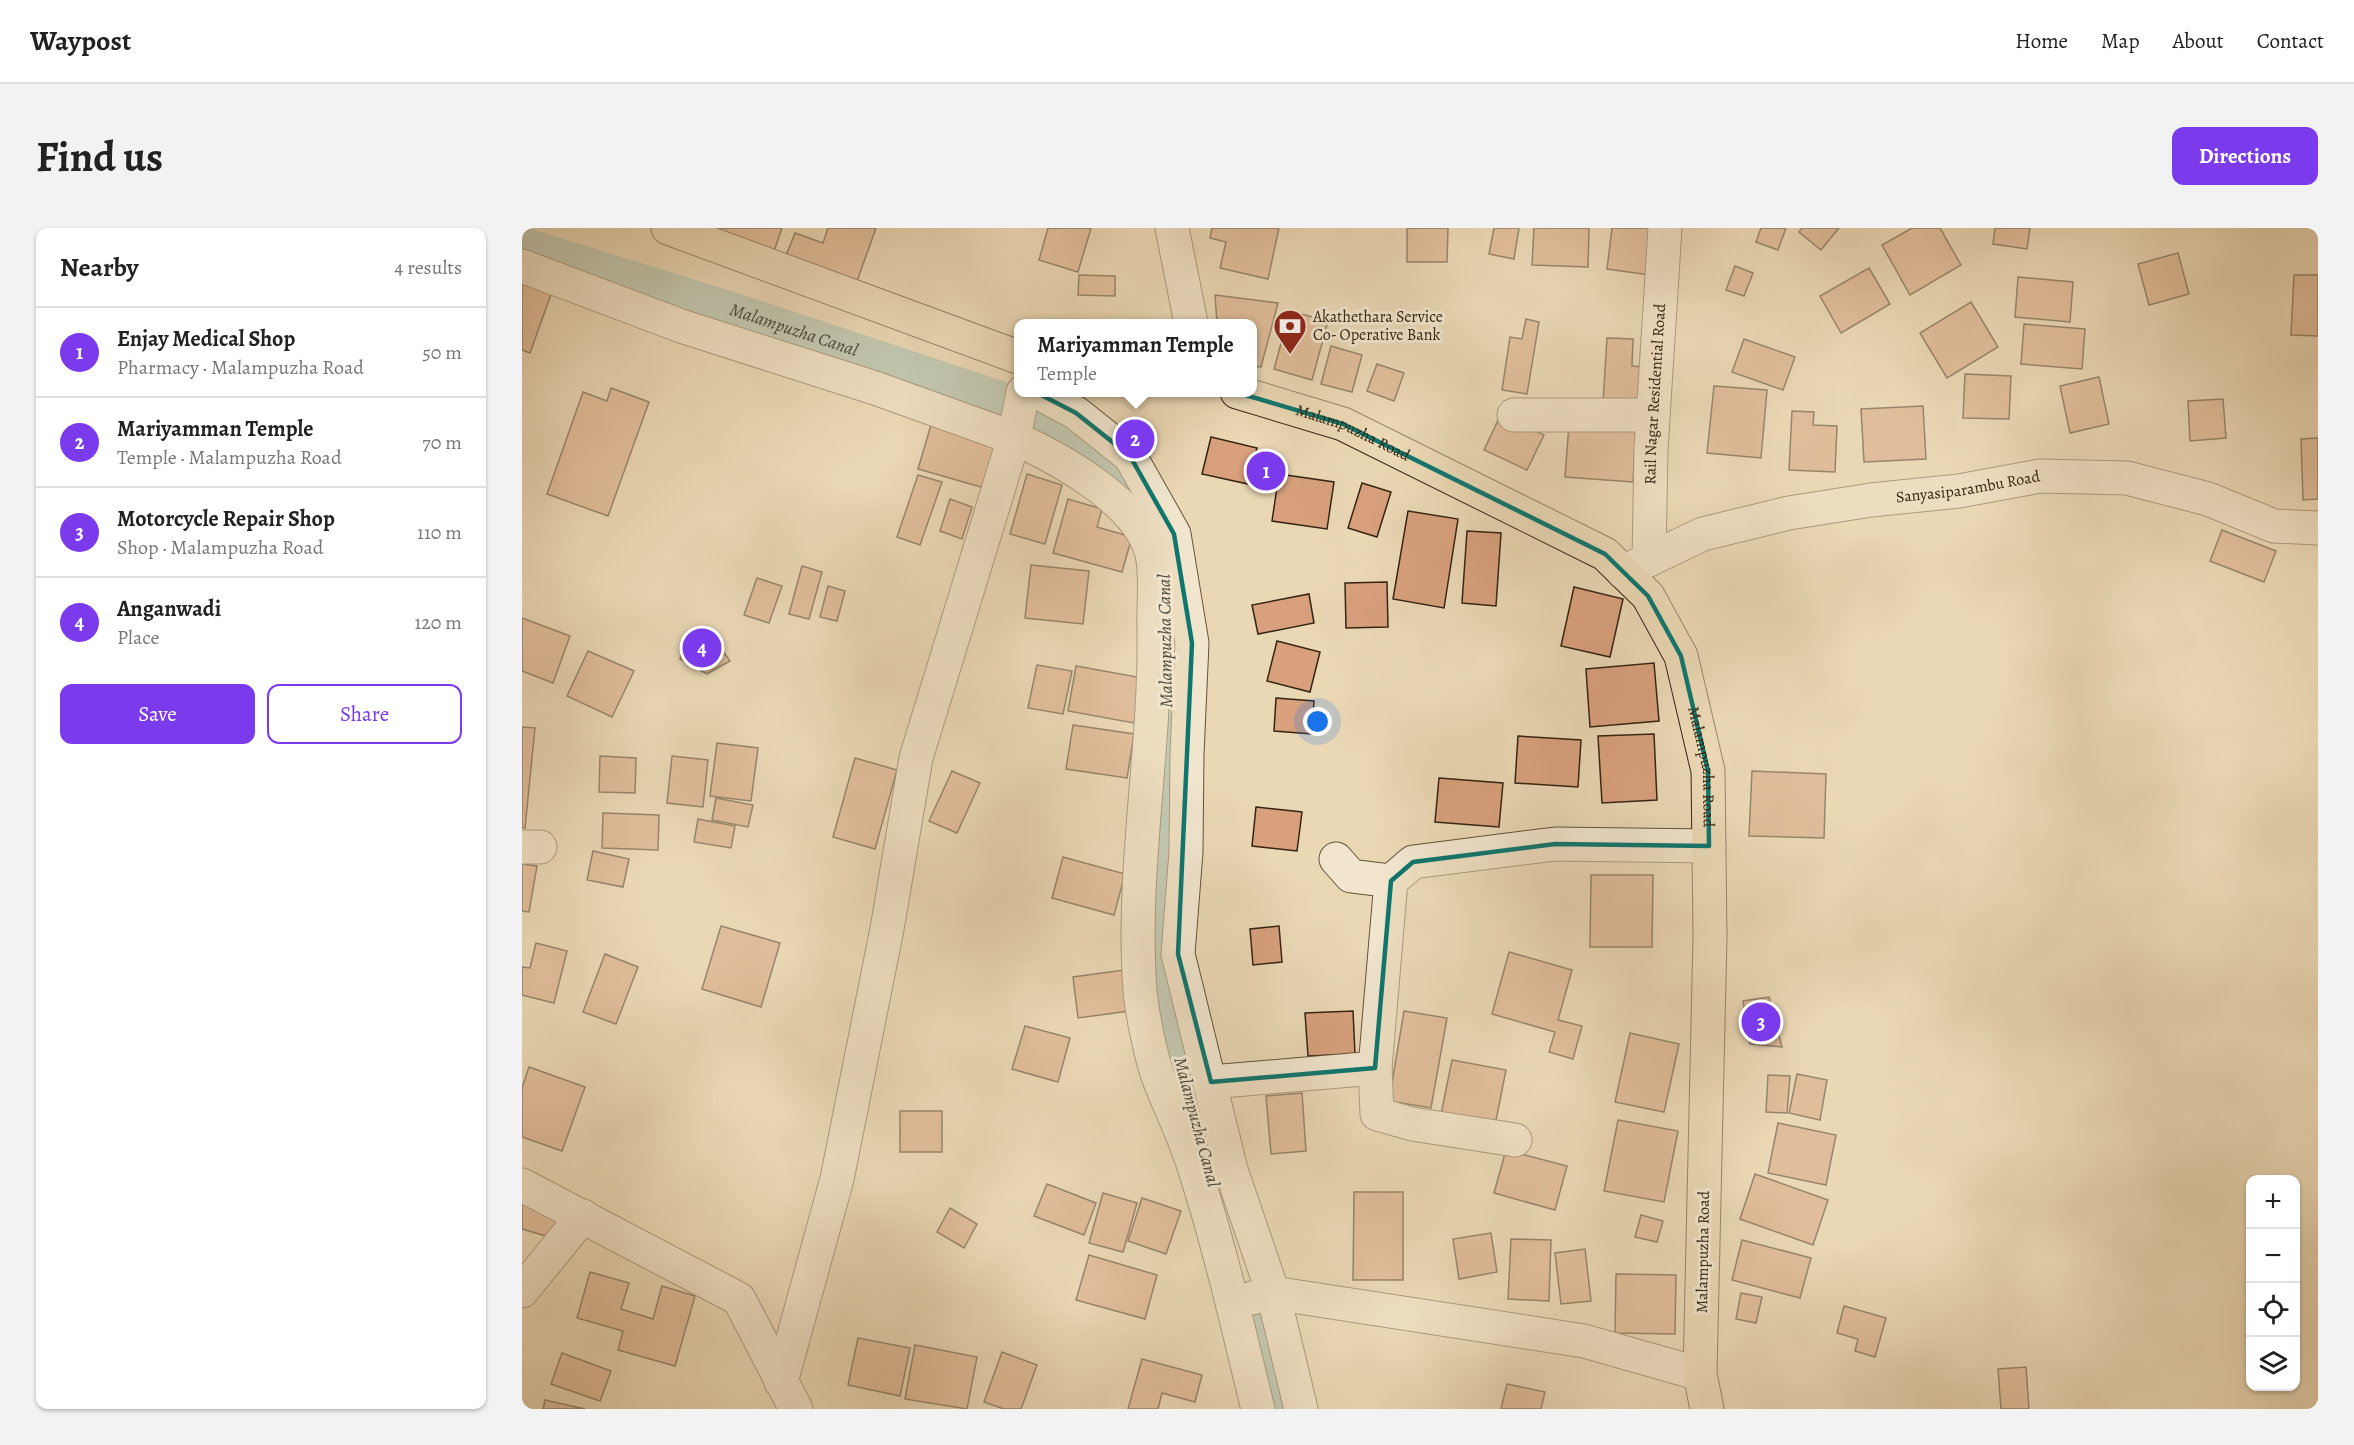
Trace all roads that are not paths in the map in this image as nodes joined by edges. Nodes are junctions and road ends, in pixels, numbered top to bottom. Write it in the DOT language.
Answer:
graph roads {
  1 [pos="668,228"];
  2 [pos="1172,228"];
  3 [pos="1665,228"];
  4 [pos="522,266"];
  5 [pos="1190,319"];
  6 [pos="1014,357"];
  7 [pos="1022,397"];
  8 [pos="1044,397"];
  9 [pos="1251,397"];
  10 [pos="1653,415"];
  11 [pos="1514,416"];
  12 [pos="1014,438"];
  13 [pos="2318,528"];
  14 [pos="1636,566"];
  15 [pos="1709,846"];
  16 [pos="1336,859"];
  17 [pos="1391,881"];
  18 [pos="1375,1068"];
  19 [pos="1211,1082"];
  20 [pos="1515,1140"];
  21 [pos="522,1185"];
  22 [pos="583,1216"];
  23 [pos="522,1292"];
  24 [pos="1273,1293"];
  25 [pos="1232,1304"];
  26 [pos="1700,1374"];
  27 [pos="789,1396"];
  28 [pos="1258,1409"];
  29 [pos="1301,1409"];
  30 [pos="1707,1409"];
  1 -- 6 [label="main road"];
  2 -- 5 [label="street"];
  3 -- 10 [label="street, Rail Nagar Residential Road"];
  4 -- 12 [label="street"];
  7 -- 12 [label="street"];
  8 -- 19 [label="street"];
  9 -- 14 [label="main road, Malampuzha Road"];
  10 -- 11 [label="street"];
  10 -- 14 [label="street, Rail Nagar Residential Road"];
  12 -- 25 [label="street"];
  12 -- 27 [label="street"];
  13 -- 14 [label="street, Sanyasiparambu Road"];
  14 -- 15 [label="main road, Malampuzha Road"];
  15 -- 17 [label="street"];
  15 -- 26 [label="main road, Malampuzha Road"];
  16 -- 17 [label="street"];
  17 -- 18 [label="street"];
  18 -- 19 [label="street"];
  18 -- 20 [label="street"];
  19 -- 24 [label="street"];
  21 -- 22 [label="street"];
  22 -- 23 [label="street"];
  22 -- 27 [label="street"];
  24 -- 25 [label="street"];
  24 -- 26 [label="street"];
  24 -- 29 [label="street"];
  25 -- 28 [label="street"];
  26 -- 30 [label="main road, Malampuzha Road"];
}
